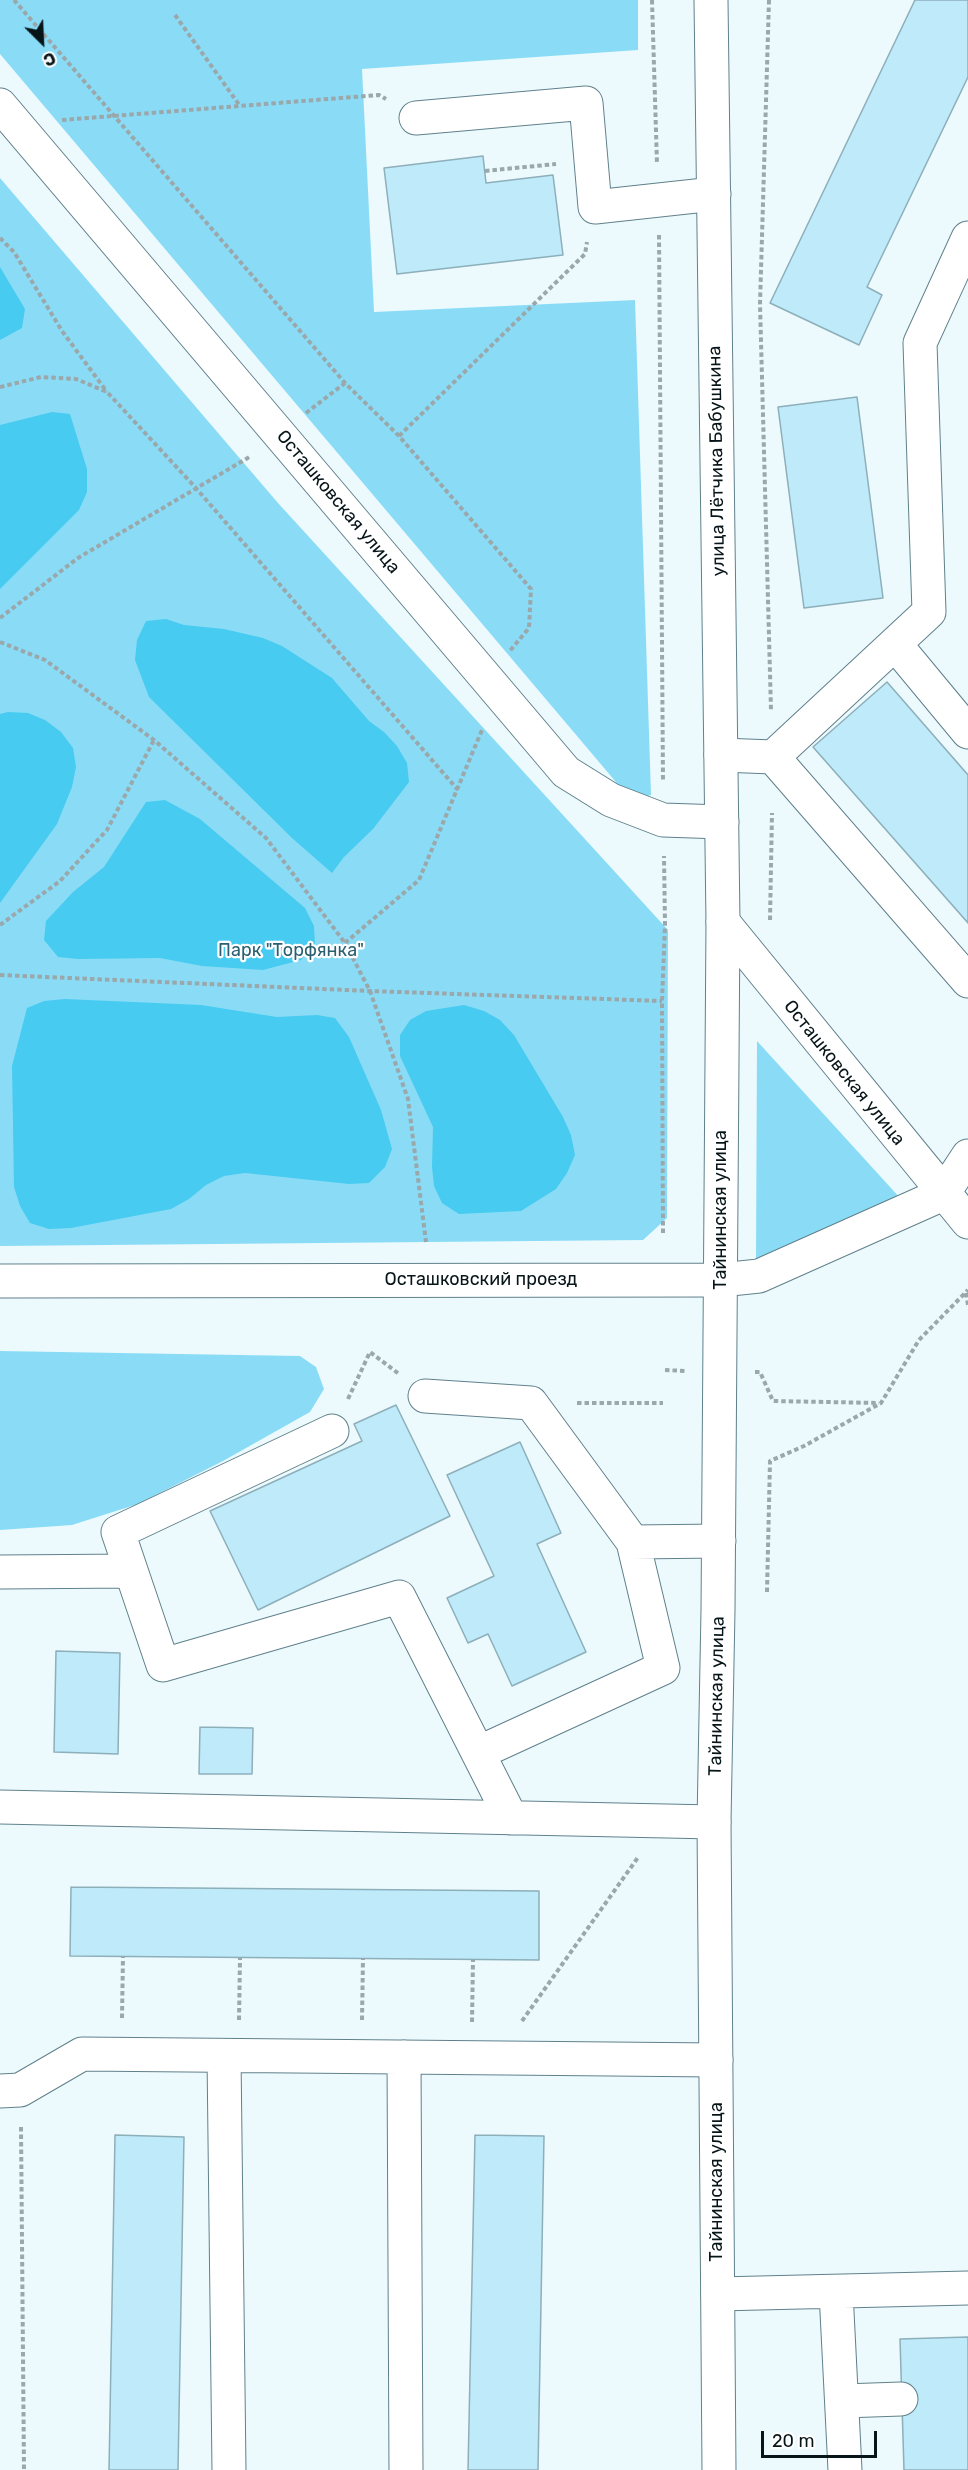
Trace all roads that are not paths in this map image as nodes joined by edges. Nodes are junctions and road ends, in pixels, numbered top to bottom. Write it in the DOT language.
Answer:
graph roads {
  1 [pos="711,0"];
  2 [pos="0,105"];
  3 [pos="416,118"];
  4 [pos="714,194"];
  5 [pos="966,249"];
  6 [pos="895,644"];
  7 [pos="968,732"];
  8 [pos="721,755"];
  9 [pos="773,757"];
  10 [pos="722,822"];
  11 [pos="723,922"];
  12 [pos="968,981"];
  13 [pos="968,1156"];
  14 [pos="943,1194"];
  15 [pos="968,1222"];
  16 [pos="721,1280"];
  17 [pos="0,1281"];
  18 [pos="425,1396"];
  19 [pos="332,1431"];
  20 [pos="719,1540"];
  21 [pos="633,1542"];
  22 [pos="131,1571"];
  23 [pos="0,1572"];
  24 [pos="478,1753"];
  25 [pos="0,1807"];
  26 [pos="511,1818"];
  27 [pos="714,1822"];
  28 [pos="232,2055"];
  29 [pos="404,2057"];
  30 [pos="716,2060"];
  31 [pos="10,2091"];
  32 [pos="968,2288"];
  33 [pos="836,2292"];
  34 [pos="718,2294"];
  35 [pos="901,2399"];
  36 [pos="843,2401"];
  37 [pos="229,2470"];
  38 [pos="406,2470"];
  39 [pos="719,2470"];
  40 [pos="845,2470"];
  1 -- 4 [label="main road, улица Лётчика Бабушкина"];
  2 -- 10 [label="main road, Осташковская улица"];
  3 -- 4 [label="main road"];
  4 -- 8 [label="main road, улица Лётчика Бабушкина"];
  5 -- 6 [label="main road"];
  6 -- 7 [label="main road"];
  6 -- 9 [label="main road"];
  8 -- 9 [label="main road"];
  8 -- 10 [label="main road, улица Лётчика Бабушкина"];
  9 -- 12 [label="main road"];
  10 -- 11 [label="main road, улица Лётчика Бабушкина"];
  11 -- 14 [label="main road, Осташковская улица"];
  11 -- 16 [label="main road, Тайнинская улица"];
  13 -- 14 [label="main road"];
  14 -- 15 [label="main road, Осташковская улица"];
  14 -- 16 [label="main road, Осташковский проезд"];
  16 -- 17 [label="main road, Осташковский проезд"];
  16 -- 20 [label="main road, Тайнинская улица"];
  18 -- 21 [label="main road"];
  19 -- 22 [label="main road"];
  20 -- 21 [label="main road"];
  20 -- 27 [label="main road, Тайнинская улица"];
  21 -- 24 [label="main road"];
  22 -- 23 [label="main road"];
  22 -- 24 [label="main road"];
  24 -- 26 [label="main road"];
  25 -- 26 [label="main road"];
  26 -- 27 [label="main road"];
  27 -- 30 [label="main road, Тайнинская улица"];
  28 -- 29 [label="main road"];
  28 -- 31 [label="main road"];
  28 -- 37 [label="main road"];
  29 -- 30 [label="main road"];
  29 -- 38 [label="main road"];
  30 -- 34 [label="main road, Тайнинская улица"];
  32 -- 33 [label="main road"];
  33 -- 34 [label="main road"];
  33 -- 36 [label="main road"];
  34 -- 39 [label="main road, Тайнинская улица"];
  35 -- 36 [label="main road"];
  36 -- 40 [label="main road"];
}
